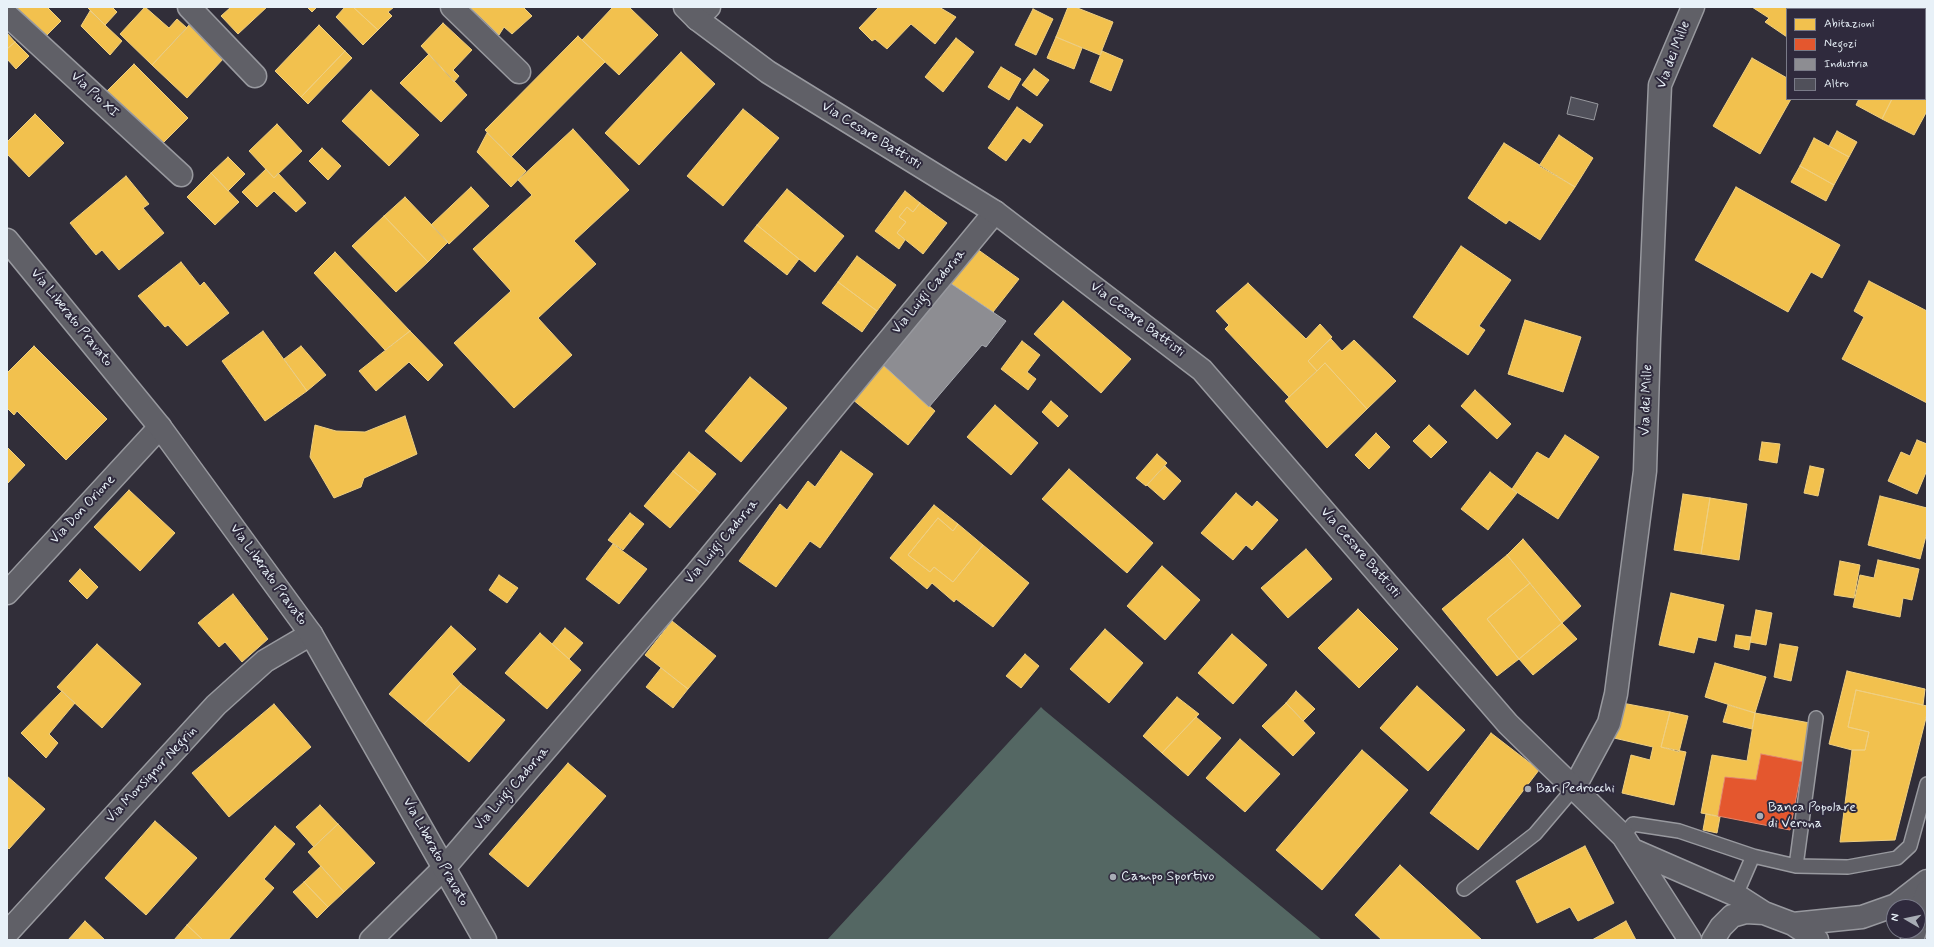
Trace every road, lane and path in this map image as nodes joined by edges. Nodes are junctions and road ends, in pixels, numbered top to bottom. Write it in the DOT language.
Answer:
graph roads {
  1 [pos="189,7"];
  2 [pos="452,7"];
  3 [pos="1693,7"];
  4 [pos="697,11"];
  5 [pos="7,15"];
  6 [pos="519,72"];
  7 [pos="255,76"];
  8 [pos="181,175"];
  9 [pos="995,212"];
  10 [pos="7,240"];
  11 [pos="160,427"];
  12 [pos="7,593"];
  13 [pos="311,634"];
  14 [pos="1816,718"];
  15 [pos="1927,784"];
  16 [pos="1574,788"];
  17 [pos="1919,812"];
  18 [pos="1927,823"];
  19 [pos="1629,844"];
  20 [pos="1753,856"];
  21 [pos="1796,866"];
  22 [pos="444,868"];
  23 [pos="1927,881"];
  24 [pos="1464,889"];
  25 [pos="1736,895"];
  26 [pos="1764,914"];
  27 [pos="1794,924"];
  28 [pos="7,933"];
  29 [pos="371,940"];
  30 [pos="485,940"];
  31 [pos="1690,940"];
  32 [pos="1713,940"];
  33 [pos="1818,940"];
  1 -- 7 [label="street"];
  2 -- 6 [label="street"];
  3 -- 16 [label="street, Via dei Mille"];
  4 -- 9 [label="street, Via Cesare Battisti"];
  5 -- 8 [label="street, Via Pio XI"];
  9 -- 16 [label="street, Via Cesare Battisti"];
  9 -- 22 [label="street, Via Luigi Cadorna"];
  10 -- 11 [label="street, Via Liberato Pravato"];
  11 -- 12 [label="street, Via Don Orione"];
  11 -- 13 [label="street, Via Liberato Pravato"];
  13 -- 22 [label="street, Via Liberato Pravato"];
  13 -- 28 [label="street, Via Monsignor Negrin"];
  14 -- 21 [label="lane"];
  15 -- 17 [label="lane"];
  16 -- 19 [label="street, Via Cesare Battisti"];
  16 -- 24 [label="lane"];
  17 -- 18 [label="lane"];
  17 -- 21 [label="lane"];
  19 -- 20 [label="lane"];
  19 -- 25 [label="street"];
  19 -- 31 [label="street"];
  20 -- 21 [label="lane"];
  20 -- 25 [label="lane"];
  22 -- 29 [label="street, Via Luigi Cadorna"];
  22 -- 30 [label="street, Via Liberato Pravato"];
  23 -- 27 [label="street"];
  25 -- 26 [label="street"];
  26 -- 27 [label="street"];
  26 -- 32 [label="street"];
  27 -- 33 [label="street"];
}
